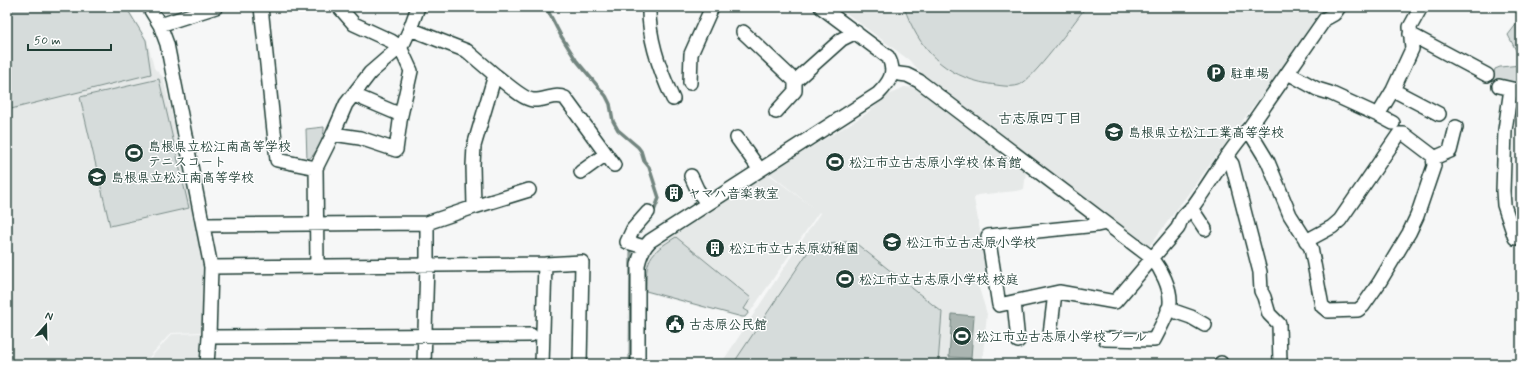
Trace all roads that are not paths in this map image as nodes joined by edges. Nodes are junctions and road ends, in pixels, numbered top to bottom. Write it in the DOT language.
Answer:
graph roads {
  1 [pos="149,7"];
  2 [pos="261,7"];
  3 [pos="339,7"];
  4 [pos="418,7"];
  5 [pos="649,7"];
  6 [pos="712,7"];
  7 [pos="821,7"];
  8 [pos="1339,7"];
  9 [pos="1421,7"];
  10 [pos="210,8"];
  11 [pos="160,25"];
  12 [pos="410,29"];
  13 [pos="743,32"];
  14 [pos="856,32"];
  15 [pos="1410,34"];
  16 [pos="400,47"];
  17 [pos="892,73"];
  18 [pos="1288,73"];
  19 [pos="496,75"];
  20 [pos="1488,75"];
  21 [pos="795,81"];
  22 [pos="690,83"];
  23 [pos="1510,88"];
  24 [pos="1393,90"];
  25 [pos="354,95"];
  26 [pos="672,99"];
  27 [pos="776,112"];
  28 [pos="401,114"];
  29 [pos="1439,114"];
  30 [pos="1378,115"];
  31 [pos="1393,123"];
  32 [pos="1456,127"];
  33 [pos="1248,129"];
  34 [pos="332,134"];
  35 [pos="737,138"];
  36 [pos="606,154"];
  37 [pos="1226,157"];
  38 [pos="1434,158"];
  39 [pos="614,164"];
  40 [pos="316,168"];
  41 [pos="760,170"];
  42 [pos="581,172"];
  43 [pos="692,176"];
  44 [pos="529,190"];
  45 [pos="707,204"];
  46 [pos="474,207"];
  47 [pos="1191,208"];
  48 [pos="648,212"];
  49 [pos="427,223"];
  50 [pos="1106,223"];
  51 [pos="315,224"];
  52 [pos="203,225"];
  53 [pos="1205,229"];
  54 [pos="1521,236"];
  55 [pos="1306,241"];
  56 [pos="644,247"];
  57 [pos="1152,258"];
  58 [pos="427,264"];
  59 [pos="545,264"];
  60 [pos="316,265"];
  61 [pos="211,267"];
  62 [pos="1055,293"];
  63 [pos="1014,302"];
  64 [pos="1168,309"];
  65 [pos="1205,325"];
  66 [pos="1050,334"];
  67 [pos="531,335"];
  68 [pos="425,336"];
  69 [pos="209,337"];
  70 [pos="1106,339"];
  71 [pos="1018,341"];
  72 [pos="208,364"];
  73 [pos="424,364"];
  74 [pos="542,364"];
  75 [pos="580,364"];
  76 [pos="638,364"];
  77 [pos="1280,364"];
  1 -- 11 [label="street"];
  2 -- 40 [label="street"];
  3 -- 16 [label="street"];
  4 -- 12 [label="street"];
  5 -- 26 [label="street"];
  6 -- 22 [label="street"];
  7 -- 14 [label="street"];
  8 -- 18 [label="street"];
  9 -- 15 [label="street"];
  10 -- 11 [label="street"];
  11 -- 52 [label="street"];
  12 -- 16 [label="street"];
  12 -- 19 [label="street"];
  13 -- 21 [label="street"];
  14 -- 17 [label="street"];
  14 -- 21 [label="street"];
  15 -- 20 [label="street"];
  15 -- 24 [label="street"];
  16 -- 25 [label="street"];
  16 -- 28 [label="street"];
  17 -- 41 [label="street"];
  17 -- 50 [label="street"];
  18 -- 30 [label="street"];
  18 -- 33 [label="street"];
  19 -- 36 [label="street"];
  19 -- 46 [label="street"];
  21 -- 27 [label="street"];
  23 -- 54 [label="street"];
  24 -- 29 [label="street"];
  24 -- 30 [label="street"];
  25 -- 28 [label="street"];
  25 -- 34 [label="street"];
  28 -- 34 [label="street"];
  30 -- 31 [label="street"];
  32 -- 38 [label="street"];
  33 -- 37 [label="street"];
  33 -- 55 [label="street"];
  34 -- 40 [label="street"];
  35 -- 41 [label="street"];
  36 -- 39 [label="street"];
  36 -- 42 [label="street"];
  37 -- 47 [label="street"];
  37 -- 77 [label="street"];
  38 -- 55 [label="street"];
  38 -- 55 [label="street"];
  40 -- 51 [label="street"];
  41 -- 45 [label="street"];
  43 -- 45 [label="street"];
  44 -- 46 [label="street"];
  45 -- 56 [label="street"];
  46 -- 49 [label="street"];
  47 -- 53 [label="street"];
  47 -- 57 [label="street"];
  48 -- 56 [label="street"];
  49 -- 51 [label="street"];
  49 -- 58 [label="street"];
  50 -- 57 [label="street"];
  50 -- 63 [label="street"];
  51 -- 52 [label="street"];
  51 -- 60 [label="street"];
  52 -- 61 [label="street"];
  56 -- 76 [label="street"];
  57 -- 62 [label="street"];
  57 -- 64 [label="street"];
  58 -- 59 [label="street"];
  58 -- 60 [label="street"];
  58 -- 68 [label="street"];
  59 -- 74 [label="street"];
  59 -- 75 [label="street"];
  60 -- 61 [label="street"];
  61 -- 69 [label="street"];
  62 -- 63 [label="street"];
  62 -- 66 [label="street"];
  63 -- 71 [label="street"];
  64 -- 65 [label="street"];
  64 -- 70 [label="street"];
  67 -- 68 [label="street"];
  68 -- 69 [label="street"];
  68 -- 73 [label="street"];
  69 -- 72 [label="street"];
}
